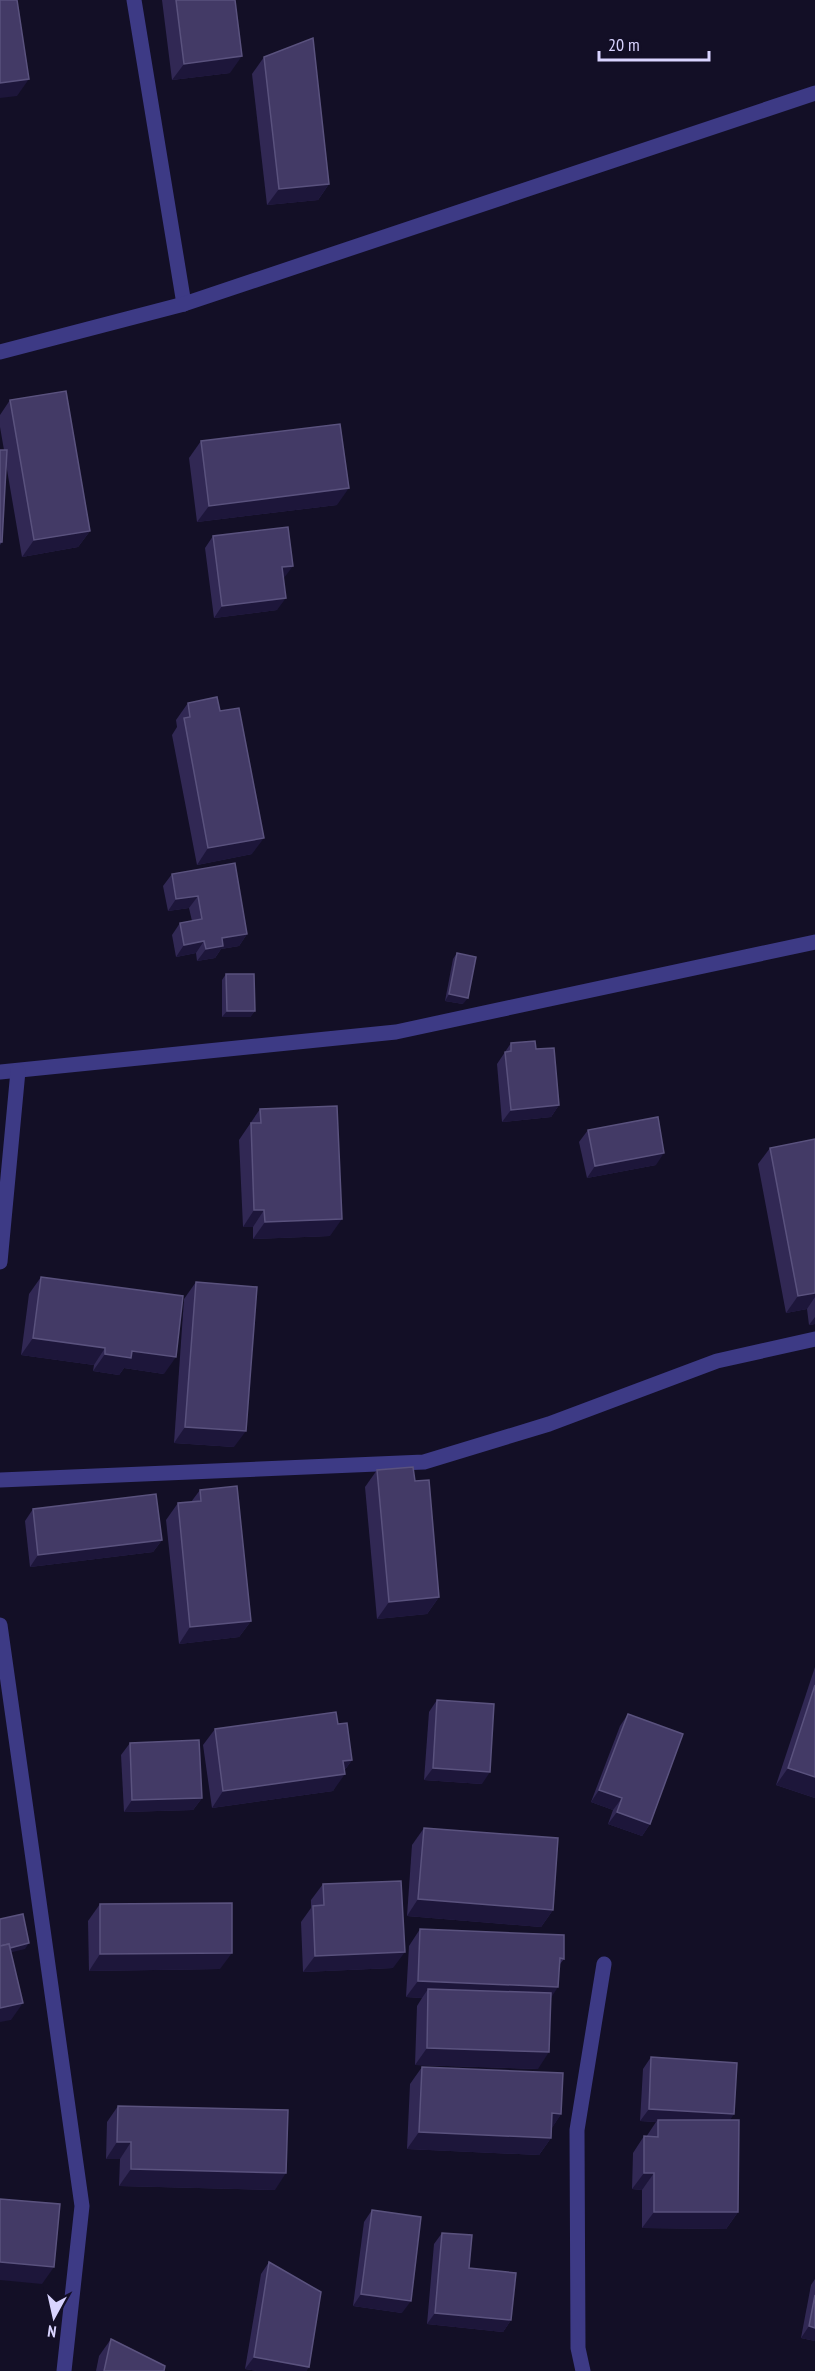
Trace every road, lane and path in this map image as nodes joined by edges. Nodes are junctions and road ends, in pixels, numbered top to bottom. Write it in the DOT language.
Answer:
graph roads {
  1 [pos="134,0"];
  2 [pos="815,93"];
  3 [pos="184,304"];
  4 [pos="0,352"];
  5 [pos="815,942"];
  6 [pos="18,1071"];
  7 [pos="0,1072"];
  8 [pos="0,1262"];
  9 [pos="815,1339"];
  10 [pos="0,1480"];
  11 [pos="0,1625"];
  12 [pos="604,1964"];
  13 [pos="64,2371"];
  14 [pos="583,2371"];
  1 -- 3 [label="street"];
  2 -- 3 [label="street"];
  3 -- 4 [label="street"];
  5 -- 6 [label="street"];
  6 -- 7 [label="street"];
  6 -- 8 [label="street"];
  9 -- 10 [label="street"];
  11 -- 13 [label="street"];
  12 -- 14 [label="street"];
}
